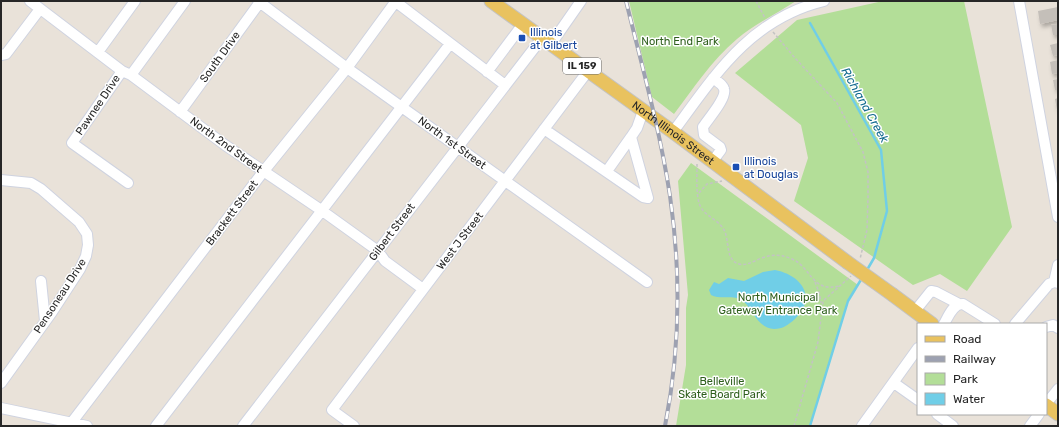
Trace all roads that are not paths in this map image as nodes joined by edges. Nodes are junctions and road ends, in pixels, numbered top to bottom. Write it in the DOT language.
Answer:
graph roads {
  1 [pos="30,1"];
  2 [pos="135,1"];
  3 [pos="186,1"];
  4 [pos="396,1"];
  5 [pos="491,1"];
  6 [pos="581,1"];
  7 [pos="824,1"];
  8 [pos="1019,1"];
  9 [pos="259,2"];
  10 [pos="40,9"];
  11 [pos="523,24"];
  12 [pos="546,41"];
  13 [pos="450,44"];
  14 [pos="98,52"];
  15 [pos="1,55"];
  16 [pos="347,68"];
  17 [pos="588,71"];
  18 [pos="487,72"];
  19 [pos="126,73"];
  20 [pos="713,78"];
  21 [pos="505,85"];
  22 [pos="402,107"];
  23 [pos="643,111"];
  24 [pos="180,112"];
  25 [pos="544,130"];
  26 [pos="672,132"];
  27 [pos="631,137"];
  28 [pos="457,147"];
  29 [pos="712,162"];
  30 [pos="606,171"];
  31 [pos="263,172"];
  32 [pos="1,180"];
  33 [pos="504,182"];
  34 [pos="128,183"];
  35 [pos="321,210"];
  36 [pos="1058,217"];
  37 [pos="378,251"];
  38 [pos="1058,266"];
  39 [pos="41,281"];
  40 [pos="647,282"];
  41 [pos="1056,283"];
  42 [pos="423,289"];
  43 [pos="959,304"];
  44 [pos="915,311"];
  45 [pos="45,321"];
  46 [pos="931,323"];
  47 [pos="945,323"];
  48 [pos="993,323"];
  49 [pos="1016,323"];
  50 [pos="1047,327"];
  51 [pos="1058,328"];
  52 [pos="917,349"];
  53 [pos="6,369"];
  54 [pos="1,383"];
  55 [pos="894,383"];
  56 [pos="1058,389"];
  57 [pos="917,399"];
  58 [pos="1047,404"];
  59 [pos="1047,406"];
  60 [pos="1,408"];
  61 [pos="1058,414"];
  62 [pos="938,415"];
  63 [pos="1038,415"];
  64 [pos="70,424"];
  65 [pos="87,426"];
  66 [pos="156,426"];
  67 [pos="243,426"];
  68 [pos="354,426"];
  69 [pos="862,426"];
  70 [pos="953,426"];
  71 [pos="1030,426"];
  1 -- 10 [label="street, North 2nd Street"];
  2 -- 14 [label="street"];
  3 -- 19 [label="street"];
  4 -- 13 [label="street"];
  4 -- 16 [label="street, Brackett Street"];
  5 -- 11 [label="main road, North Illinois Street / IL 159"];
  6 -- 12 [label="street, Gilbert Street"];
  7 -- 20 [label="street"];
  8 -- 36 [label="street"];
  9 -- 16 [label="street, North 1st Street"];
  9 -- 24 [label="street, South Drive"];
  10 -- 14 [label="street, North 2nd Street"];
  10 -- 15 [label="street"];
  11 -- 12 [label="main road, North Illinois Street / IL 159"];
  11 -- 18 [label="street"];
  12 -- 17 [label="main road, North Illinois Street / IL 159"];
  12 -- 21 [label="street, Gilbert Street"];
  13 -- 18 [label="street"];
  13 -- 22 [label="street"];
  14 -- 19 [label="street, North 2nd Street"];
  16 -- 22 [label="street, North 1st Street"];
  16 -- 31 [label="street, Brackett Street"];
  17 -- 23 [label="main road, North Illinois Street / IL 159"];
  17 -- 25 [label="street, West J Street"];
  18 -- 21 [label="street"];
  19 -- 24 [label="street, North 2nd Street"];
  19 -- 34 [label="street, Pawnee Drive"];
  20 -- 26 [label="street"];
  20 -- 29 [label="street"];
  21 -- 28 [label="street, Gilbert Street"];
  22 -- 28 [label="street, North 1st Street"];
  22 -- 35 [label="street"];
  23 -- 26 [label="main road, North Illinois Street / IL 159"];
  23 -- 27 [label="street"];
  24 -- 31 [label="street, North 2nd Street"];
  25 -- 30 [label="street"];
  25 -- 33 [label="street, West J Street"];
  26 -- 29 [label="main road, North Illinois Street / IL 159"];
  27 -- 30 [label="street"];
  27 -- 30 [label="street"];
  28 -- 33 [label="street, North 1st Street"];
  28 -- 37 [label="street, Gilbert Street"];
  29 -- 44 [label="main road, North Illinois Street / IL 159, bridge"];
  31 -- 35 [label="street, North 2nd Street"];
  31 -- 64 [label="street, Brackett Street"];
  32 -- 45 [label="street, Pensoneau Drive"];
  33 -- 40 [label="street, North 1st Street"];
  33 -- 42 [label="street, West J Street"];
  35 -- 37 [label="street, North 2nd Street"];
  35 -- 66 [label="street"];
  37 -- 42 [label="street, North 2nd Street"];
  37 -- 67 [label="street, Gilbert Street"];
  38 -- 41 [label="street"];
  39 -- 45 [label="street"];
  41 -- 49 [label="street"];
  42 -- 68 [label="street, West J Street"];
  43 -- 44 [label="street"];
  43 -- 47 [label="street"];
  43 -- 48 [label="street"];
  44 -- 46 [label="main road, North Illinois Street / IL 159"];
  45 -- 53 [label="street, Pensoneau Drive"];
  50 -- 51 [label="street"];
  52 -- 55 [label="street"];
  53 -- 54 [label="street, Pensoneau Drive"];
  55 -- 57 [label="street"];
  55 -- 69 [label="street"];
  56 -- 58 [label="street"];
  59 -- 61 [label="main road"];
  60 -- 64 [label="street"];
  62 -- 70 [label="street"];
  63 -- 71 [label="street"];
  64 -- 65 [label="street"];
}
